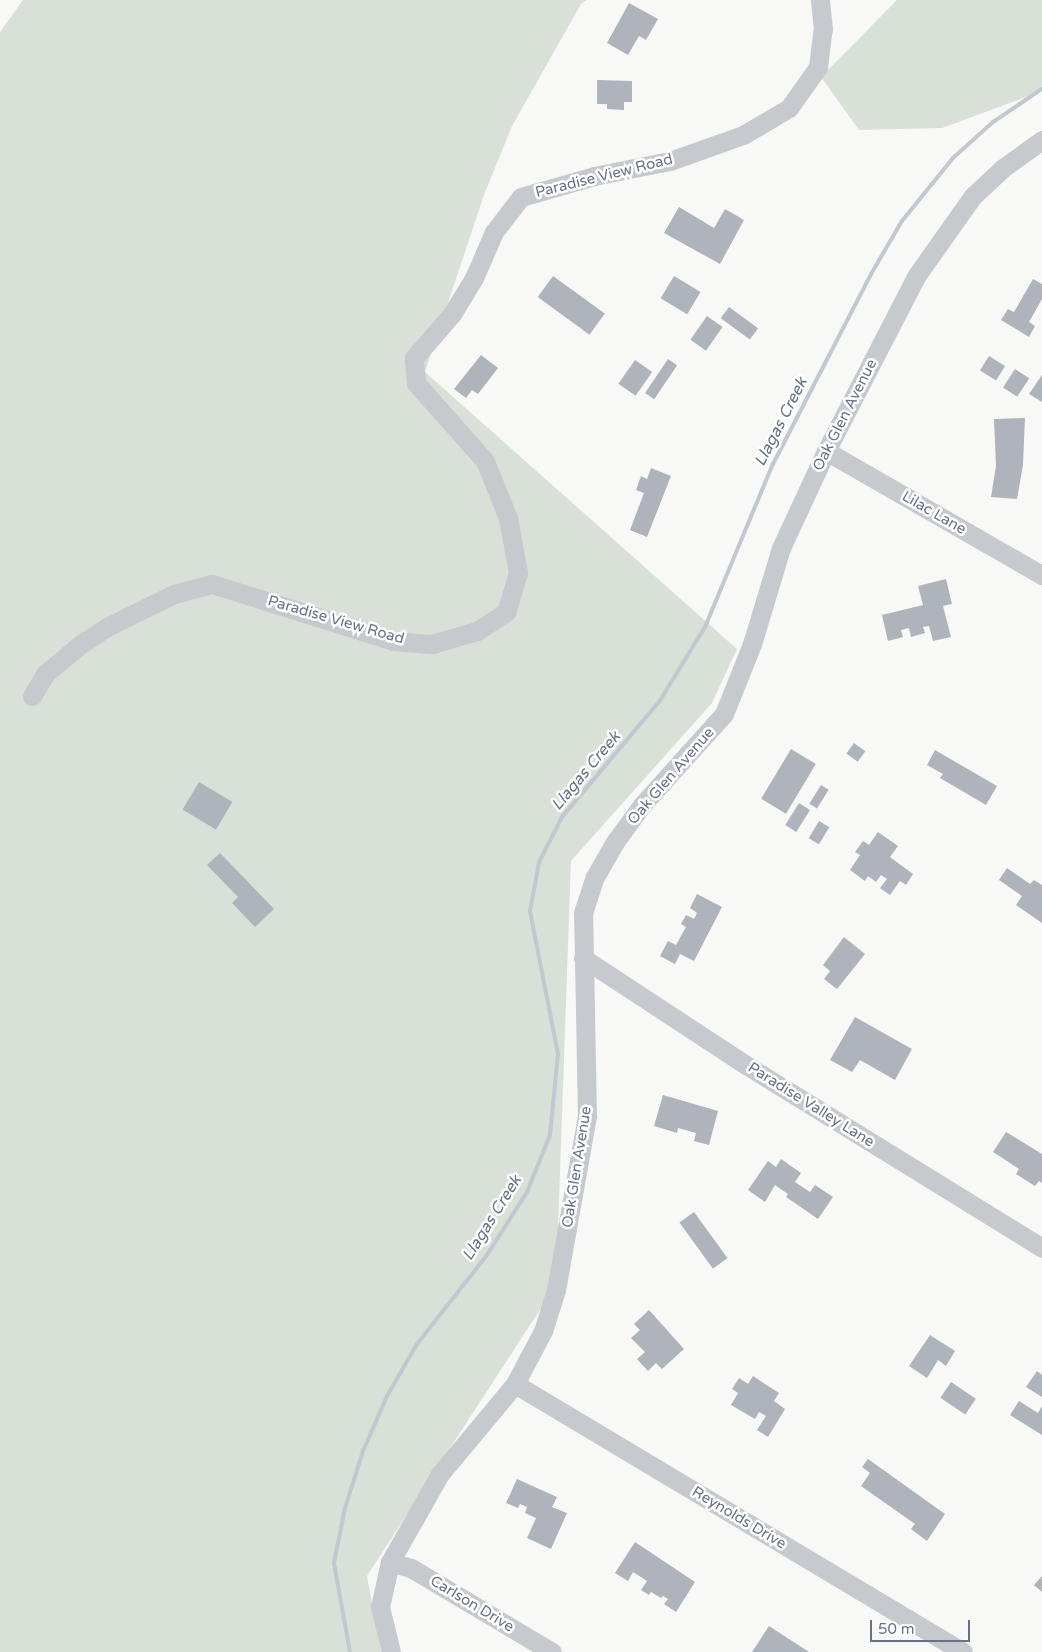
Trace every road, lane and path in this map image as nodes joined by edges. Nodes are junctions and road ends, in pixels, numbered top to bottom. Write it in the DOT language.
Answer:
graph roads {
  1 [pos="820,0"];
  2 [pos="1042,140"];
  3 [pos="826,452"];
  4 [pos="1042,575"];
  5 [pos="32,696"];
  6 [pos="583,958"];
  7 [pos="1042,1248"];
  8 [pos="515,1384"];
  9 [pos="390,1562"];
  10 [pos="391,1652"];
  11 [pos="552,1652"];
  12 [pos="963,1652"];
  1 -- 5 [label="street, Paradise View Road"];
  2 -- 3 [label="street, Oak Glen Avenue"];
  3 -- 4 [label="street, Lilac Lane"];
  3 -- 6 [label="street, Oak Glen Avenue"];
  6 -- 7 [label="street, Paradise Valley Lane"];
  6 -- 8 [label="street, Oak Glen Avenue"];
  8 -- 9 [label="street, Oak Glen Avenue"];
  8 -- 12 [label="street, Reynolds Drive"];
  9 -- 10 [label="street, Oak Glen Avenue"];
  9 -- 11 [label="street, Carlson Drive"];
}
